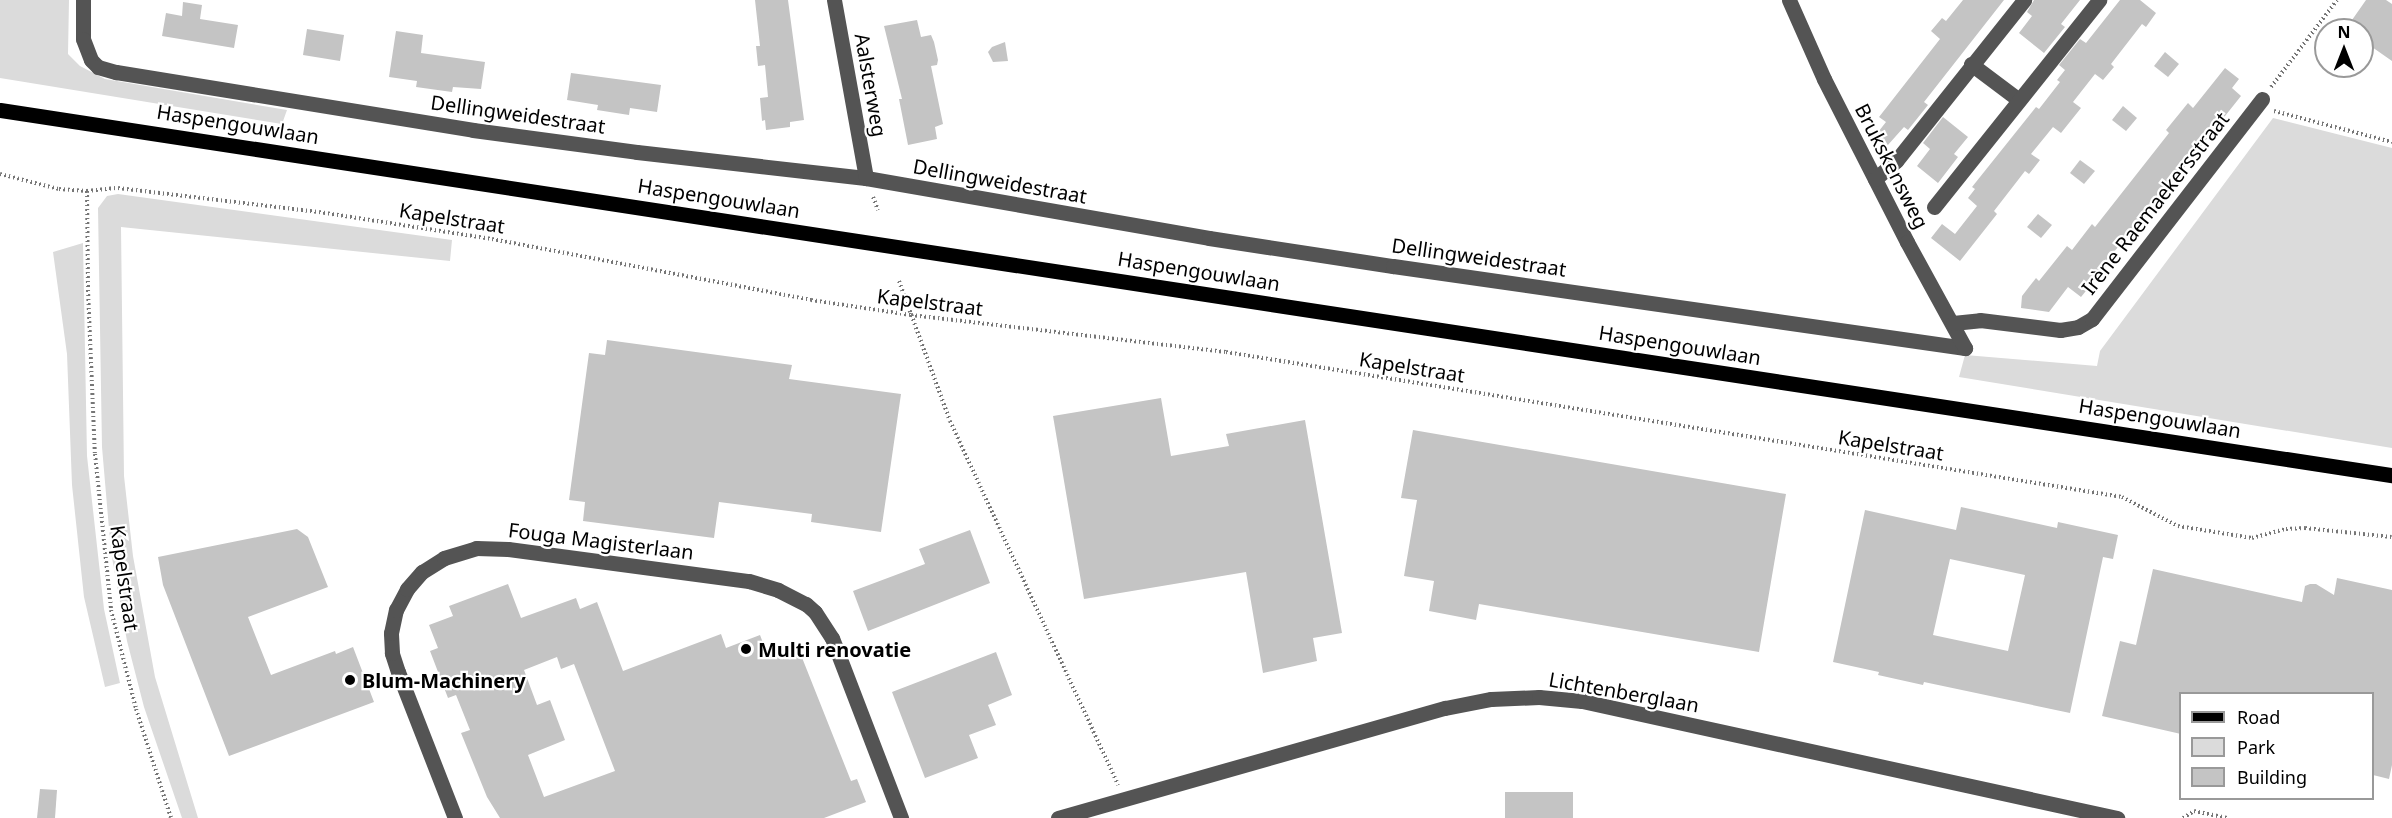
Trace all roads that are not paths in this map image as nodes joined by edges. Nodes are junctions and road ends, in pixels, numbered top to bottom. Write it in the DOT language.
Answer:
graph roads {
  1 [pos="83,0"];
  2 [pos="834,0"];
  3 [pos="1789,0"];
  4 [pos="2024,0"];
  5 [pos="2099,0"];
  6 [pos="1971,64"];
  7 [pos="2019,100"];
  8 [pos="2259,103"];
  9 [pos="0,110"];
  10 [pos="866,178"];
  11 [pos="1875,179"];
  12 [pos="1934,207"];
  13 [pos="1953,323"];
  14 [pos="1965,348"];
  15 [pos="2392,475"];
  16 [pos="455,818"];
  17 [pos="901,818"];
  18 [pos="1058,818"];
  19 [pos="2117,818"];
  1 -- 10 [label="street, Dellingweidestraat"];
  2 -- 10 [label="street, Aalsterweg"];
  3 -- 11 [label="street, Brukskensweg"];
  4 -- 6 [label="street"];
  5 -- 7 [label="street"];
  6 -- 7 [label="street"];
  6 -- 11 [label="street"];
  7 -- 12 [label="street"];
  8 -- 13 [label="street, Irène Raemaekersstraat"];
  9 -- 15 [label="main road, Haspengouwlaan"];
  10 -- 14 [label="street, Dellingweidestraat"];
  11 -- 13 [label="street, Brukskensweg"];
  13 -- 14 [label="street, Brukskensweg"];
  16 -- 17 [label="street, Fouga Magisterlaan"];
  18 -- 19 [label="street, Lichtenberglaan"];
}
